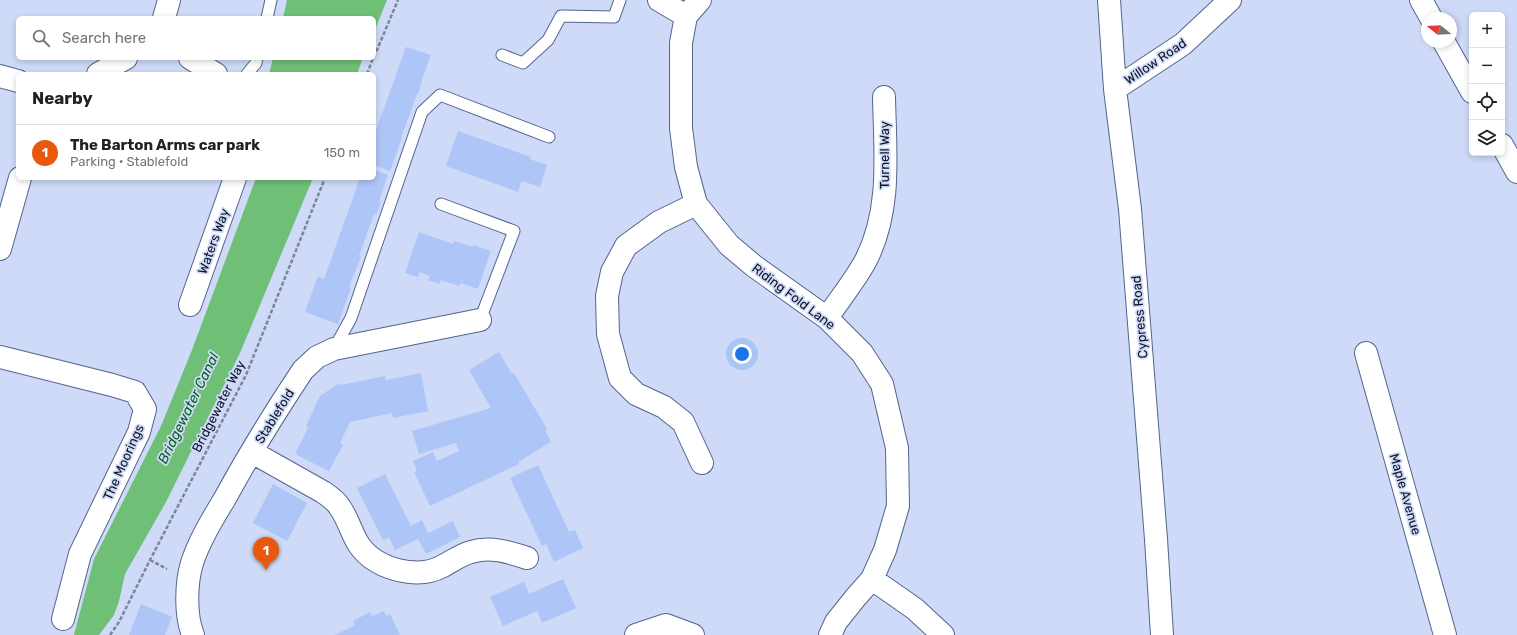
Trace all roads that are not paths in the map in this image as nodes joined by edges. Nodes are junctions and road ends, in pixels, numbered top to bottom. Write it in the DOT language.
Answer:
graph roads {
  1 [pos="169,0"];
  2 [pos="271,0"];
  3 [pos="620,0"];
  4 [pos="659,0"];
  5 [pos="700,0"];
  6 [pos="1109,0"];
  7 [pos="1230,0"];
  8 [pos="1421,0"];
  9 [pos="1428,12"];
  10 [pos="165,16"];
  11 [pos="267,16"];
  12 [pos="686,16"];
  13 [pos="1447,48"];
  14 [pos="502,55"];
  15 [pos="122,60"];
  16 [pos="193,60"];
  17 [pos="257,60"];
  18 [pos="102,72"];
  19 [pos="213,72"];
  20 [pos="249,72"];
  21 [pos="0,76"];
  22 [pos="16,81"];
  23 [pos="1469,87"];
  24 [pos="1115,89"];
  25 [pos="884,98"];
  26 [pos="548,137"];
  27 [pos="1505,150"];
  28 [pos="1517,172"];
  29 [pos="19,180"];
  30 [pos="234,180"];
  31 [pos="441,204"];
  32 [pos="696,204"];
  33 [pos="4,217"];
  34 [pos="0,249"];
  35 [pos="190,304"];
  36 [pos="827,318"];
  37 [pos="480,320"];
  38 [pos="334,349"];
  39 [pos="1366,353"];
  40 [pos="0,357"];
  41 [pos="252,452"];
  42 [pos="702,463"];
  43 [pos="527,558"];
  44 [pos="872,579"];
  45 [pos="62,619"];
  46 [pos="192,635"];
  47 [pos="636,635"];
  48 [pos="693,635"];
  49 [pos="830,635"];
  50 [pos="943,635"];
  51 [pos="1162,635"];
  52 [pos="1445,635"];
  1 -- 10 [label="street"];
  2 -- 11 [label="lane"];
  3 -- 14 [label="lane"];
  4 -- 12 [label="street"];
  5 -- 12 [label="street"];
  6 -- 24 [label="street, Cypress Road"];
  7 -- 24 [label="street, Willow Road"];
  8 -- 9 [label="street"];
  12 -- 32 [label="street, Riding Fold Lane"];
  13 -- 23 [label="street"];
  15 -- 18 [label="street"];
  16 -- 19 [label="street"];
  17 -- 20 [label="lane"];
  21 -- 22 [label="street"];
  24 -- 51 [label="street, Cypress Road"];
  25 -- 36 [label="street, Turnell Way"];
  26 -- 38 [label="lane"];
  27 -- 28 [label="street"];
  29 -- 33 [label="street"];
  30 -- 35 [label="street, Waters Way"];
  31 -- 37 [label="lane"];
  32 -- 36 [label="street, Riding Fold Lane"];
  32 -- 42 [label="street"];
  33 -- 34 [label="street"];
  36 -- 44 [label="street, Riding Fold Lane"];
  37 -- 38 [label="street, Stablefold"];
  38 -- 41 [label="street, Stablefold"];
  39 -- 52 [label="street, Maple Avenue"];
  40 -- 45 [label="street, The Moorings"];
  41 -- 43 [label="street"];
  41 -- 46 [label="street, Stablefold"];
  44 -- 49 [label="street, Riding Fold Lane"];
  44 -- 50 [label="street"];
  47 -- 48 [label="street"];
}
